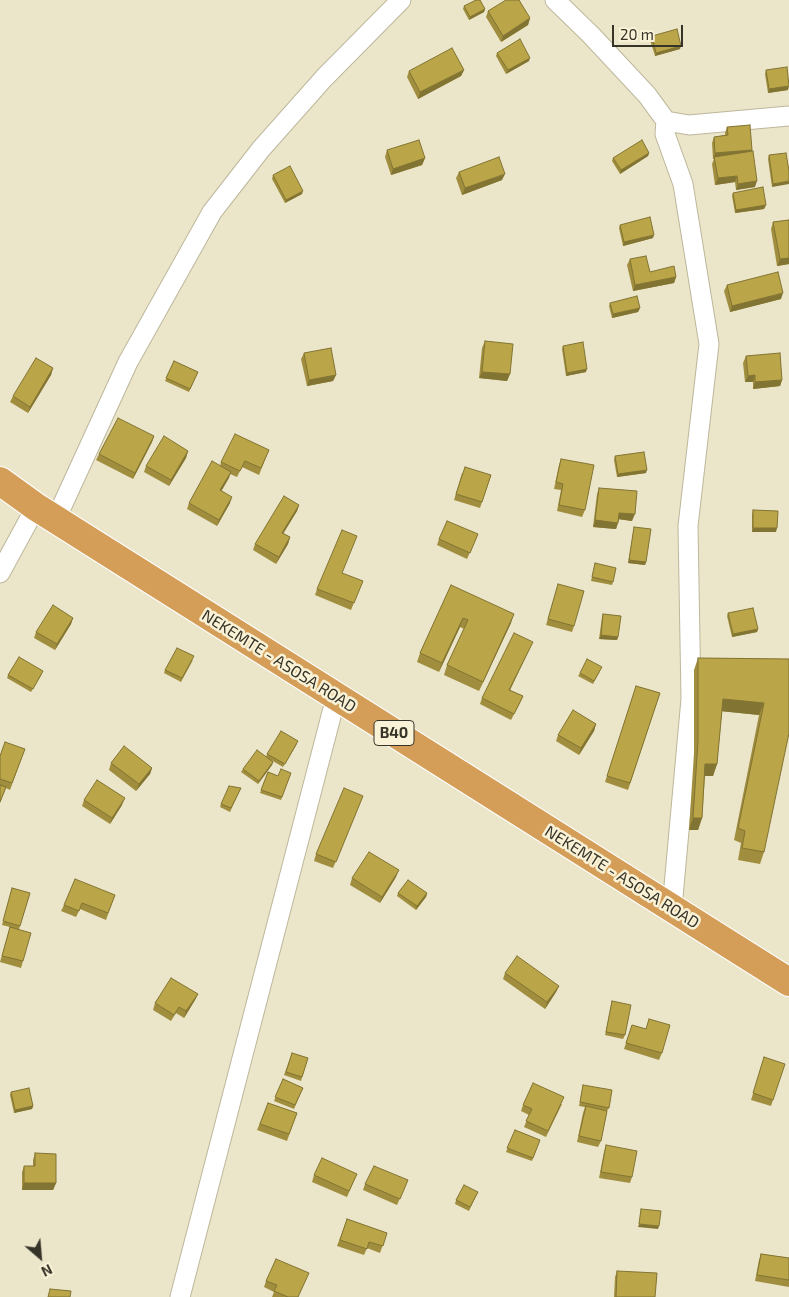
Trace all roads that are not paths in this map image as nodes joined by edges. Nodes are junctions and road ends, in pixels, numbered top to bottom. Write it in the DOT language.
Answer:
graph roads {
  1 [pos="400,0"];
  2 [pos="555,0"];
  3 [pos="789,116"];
  4 [pos="666,122"];
  5 [pos="0,481"];
  6 [pos="46,513"];
  7 [pos="0,573"];
  8 [pos="336,697"];
  9 [pos="672,908"];
  10 [pos="789,982"];
  11 [pos="180,1297"];
  1 -- 6 [label="street"];
  2 -- 4 [label="street"];
  3 -- 4 [label="street"];
  4 -- 9 [label="street"];
  5 -- 6 [label="highway, NEKEMTE - ASOSA ROAD / B40"];
  6 -- 7 [label="street"];
  6 -- 8 [label="highway, NEKEMTE - ASOSA ROAD / B40"];
  8 -- 9 [label="highway, NEKEMTE - ASOSA ROAD / B40"];
  8 -- 11 [label="street"];
  9 -- 10 [label="highway, NEKEMTE - ASOSA ROAD / B40"];
}
